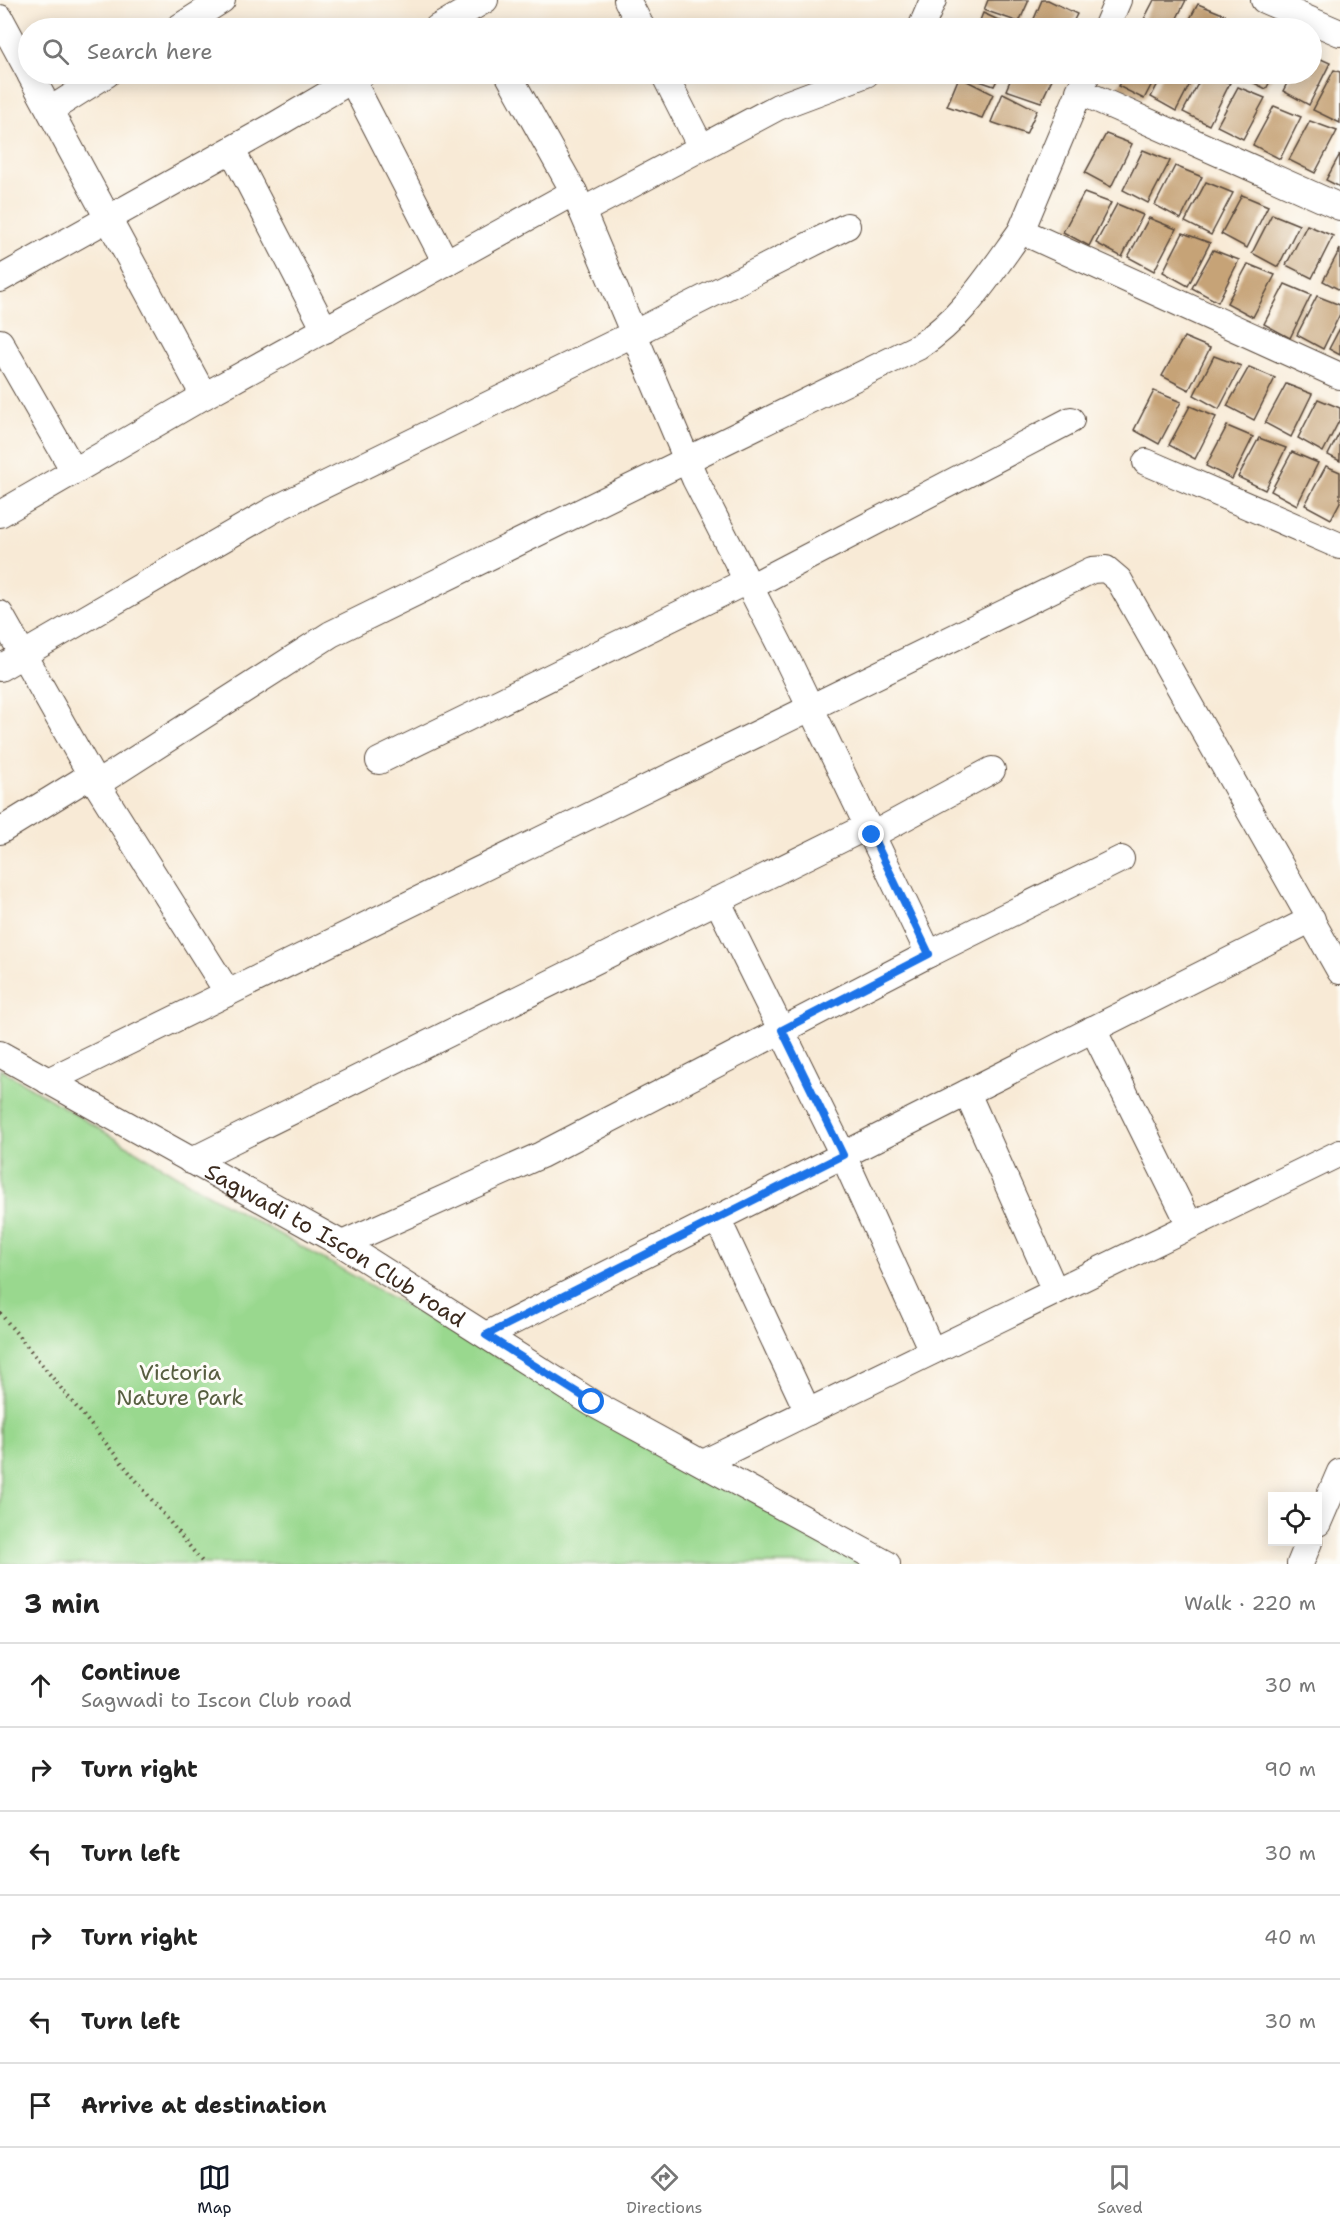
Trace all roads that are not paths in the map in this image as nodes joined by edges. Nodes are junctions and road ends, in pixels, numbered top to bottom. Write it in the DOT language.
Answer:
graph roads {
  1 [pos="222,0"];
  2 [pos="627,0"];
  3 [pos="933,0"];
  4 [pos="1118,0"];
  5 [pos="1264,0"];
  6 [pos="480,12"];
  7 [pos="0,18"];
  8 [pos="194,18"];
  9 [pos="464,18"];
  10 [pos="637,18"];
  11 [pos="925,18"];
  12 [pos="1110,18"];
  13 [pos="1305,18"];
  14 [pos="1322,25"];
  15 [pos="1340,33"];
  16 [pos="18,52"];
  17 [pos="36,84"];
  18 [pos="91,84"];
  19 [pos="345,84"];
  20 [pos="360,84"];
  21 [pos="513,84"];
  22 [pos="669,84"];
  23 [pos="840,84"];
  24 [pos="1082,84"];
  25 [pos="1087,84"];
  26 [pos="50,110"];
  27 [pos="701,147"];
  28 [pos="232,150"];
  29 [pos="578,202"];
  30 [pos="1340,207"];
  31 [pos="109,219"];
  32 [pos="848,226"];
  33 [pos="1020,231"];
  34 [pos="446,263"];
  35 [pos="0,279"];
  36 [pos="324,330"];
  37 [pos="633,334"];
  38 [pos="0,342"];
  39 [pos="1340,376"];
  40 [pos="204,396"];
  41 [pos="1071,420"];
  42 [pos="687,459"];
  43 [pos="1146,462"];
  44 [pos="74,471"];
  45 [pos="0,514"];
  46 [pos="1340,546"];
  47 [pos="749,584"];
  48 [pos="0,614"];
  49 [pos="23,654"];
  50 [pos="0,668"];
  51 [pos="810,707"];
  52 [pos="379,761"];
  53 [pos="992,770"];
  54 [pos="94,780"];
  55 [pos="870,830"];
  56 [pos="0,831"];
  57 [pos="1121,859"];
  58 [pos="717,900"];
  59 [pos="1312,920"];
  60 [pos="929,954"];
  61 [pos="1340,970"];
  62 [pos="228,993"];
  63 [pos="1093,1029"];
  64 [pos="782,1030"];
  65 [pos="0,1054"];
  66 [pos="48,1081"];
  67 [pos="967,1093"];
  68 [pos="1340,1153"];
  69 [pos="843,1155"];
  70 [pos="191,1161"];
  71 [pos="717,1218"];
  72 [pos="1190,1225"];
  73 [pos="342,1244"];
  74 [pos="1055,1291"];
  75 [pos="486,1335"];
  76 [pos="932,1351"];
  77 [pos="808,1412"];
  78 [pos="703,1463"];
  79 [pos="1340,1472"];
  80 [pos="1322,1512"];
  81 [pos="1308,1546"];
  82 [pos="887,1564"];
  83 [pos="1300,1564"];
  1 -- 8 [label="street"];
  2 -- 10 [label="street"];
  3 -- 11 [label="street"];
  4 -- 12 [label="street"];
  5 -- 13 [label="street"];
  6 -- 9 [label="street"];
  7 -- 16 [label="street"];
  14 -- 15 [label="street"];
  17 -- 26 [label="street"];
  18 -- 26 [label="street"];
  19 -- 28 [label="street"];
  20 -- 34 [label="street"];
  21 -- 29 [label="street"];
  22 -- 27 [label="street"];
  23 -- 27 [label="street"];
  24 -- 33 [label="street"];
  25 -- 30 [label="street"];
  26 -- 31 [label="street"];
  27 -- 29 [label="street"];
  28 -- 31 [label="street"];
  28 -- 36 [label="street"];
  29 -- 34 [label="street"];
  29 -- 37 [label="street"];
  31 -- 35 [label="street"];
  31 -- 40 [label="street"];
  32 -- 37 [label="street"];
  33 -- 39 [label="street"];
  33 -- 42 [label="street"];
  34 -- 36 [label="street"];
  36 -- 40 [label="street"];
  37 -- 42 [label="street"];
  37 -- 49 [label="street"];
  38 -- 44 [label="street"];
  40 -- 44 [label="street"];
  41 -- 47 [label="street"];
  42 -- 47 [label="street"];
  42 -- 54 [label="street"];
  43 -- 46 [label="street"];
  44 -- 45 [label="street"];
  47 -- 51 [label="street"];
  47 -- 52 [label="street"];
  48 -- 49 [label="street"];
  49 -- 50 [label="street"];
  49 -- 54 [label="street"];
  51 -- 55 [label="street"];
  51 -- 59 [label="street"];
  51 -- 62 [label="street"];
  53 -- 55 [label="street"];
  54 -- 56 [label="street"];
  54 -- 62 [label="street"];
  55 -- 58 [label="street"];
  55 -- 60 [label="street"];
  57 -- 60 [label="street"];
  58 -- 64 [label="street"];
  58 -- 70 [label="street"];
  59 -- 61 [label="street"];
  59 -- 63 [label="street"];
  60 -- 64 [label="street"];
  62 -- 66 [label="street"];
  63 -- 67 [label="street"];
  63 -- 72 [label="street"];
  64 -- 69 [label="street"];
  64 -- 73 [label="street"];
  65 -- 66 [label="street, Sagwadi to Iscon Club road"];
  66 -- 70 [label="street, Sagwadi to Iscon Club road"];
  67 -- 69 [label="street"];
  67 -- 74 [label="street"];
  68 -- 72 [label="street"];
  69 -- 71 [label="street"];
  69 -- 76 [label="street"];
  70 -- 73 [label="street, Sagwadi to Iscon Club road"];
  71 -- 75 [label="street"];
  71 -- 77 [label="street"];
  72 -- 74 [label="street"];
  73 -- 75 [label="street, Sagwadi to Iscon Club road"];
  74 -- 76 [label="street"];
  75 -- 78 [label="street, Sagwadi to Iscon Club road"];
  76 -- 77 [label="street"];
  77 -- 78 [label="street"];
  78 -- 82 [label="street, Sagwadi to Iscon Club road"];
  79 -- 80 [label="street"];
  81 -- 83 [label="street"];
}
